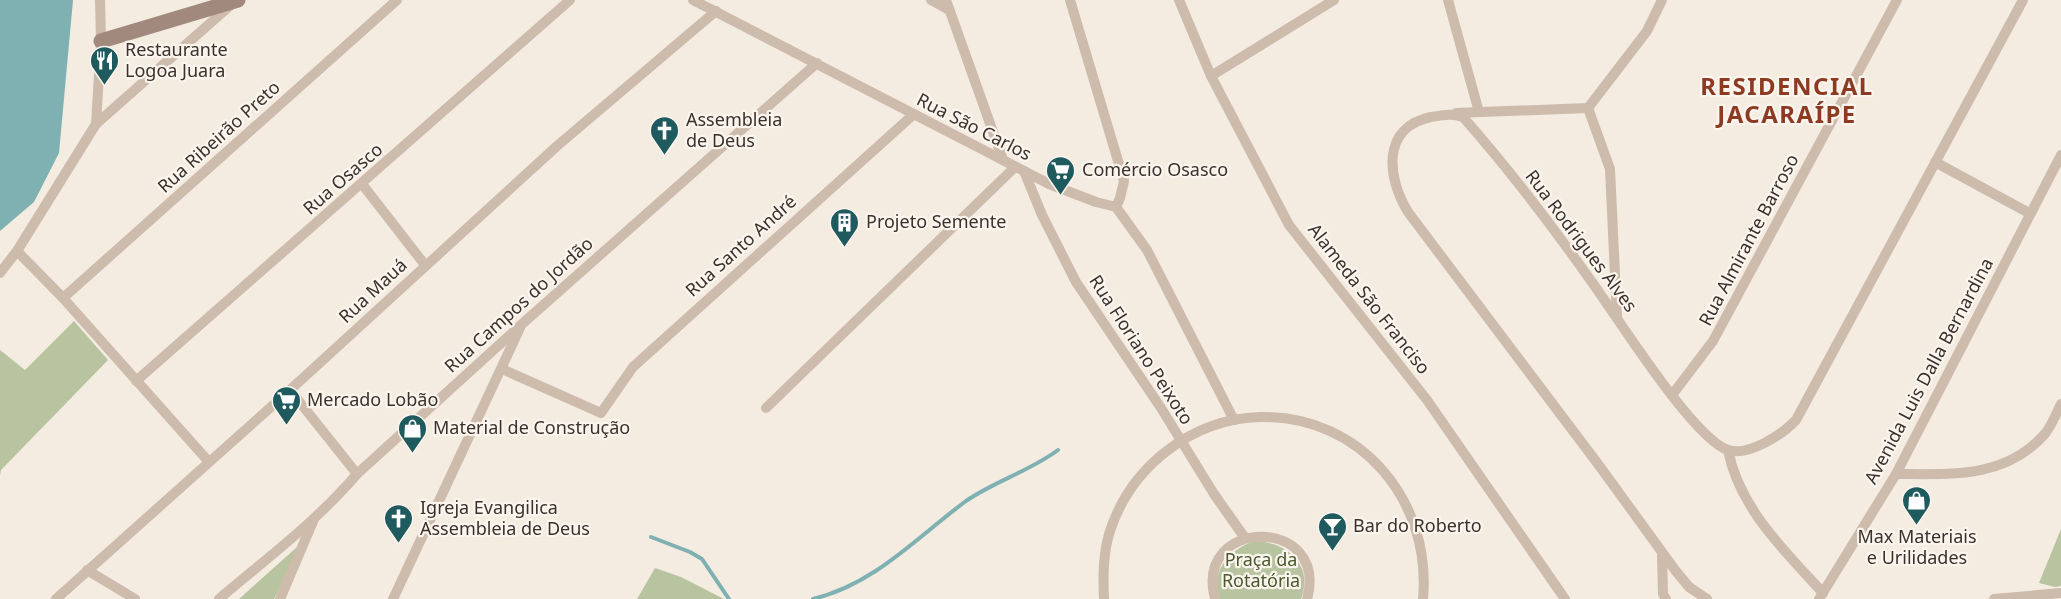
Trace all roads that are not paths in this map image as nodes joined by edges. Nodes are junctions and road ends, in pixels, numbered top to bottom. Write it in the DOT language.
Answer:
graph roads {
  1 [pos="100,0"];
  2 [pos="237,0"];
  3 [pos="397,0"];
  4 [pos="570,0"];
  5 [pos="693,0"];
  6 [pos="931,0"];
  7 [pos="1070,0"];
  8 [pos="1179,0"];
  9 [pos="1334,0"];
  10 [pos="1448,0"];
  11 [pos="1662,0"];
  12 [pos="1897,0"];
  13 [pos="2023,0"];
  14 [pos="947,5"];
  15 [pos="716,11"];
  16 [pos="101,41"];
  17 [pos="817,63"];
  18 [pos="1211,76"];
  19 [pos="1588,108"];
  20 [pos="1479,112"];
  21 [pos="914,114"];
  22 [pos="1453,114"];
  23 [pos="96,124"];
  24 [pos="2061,155"];
  25 [pos="1003,160"];
  26 [pos="1935,162"];
  27 [pos="1019,169"];
  28 [pos="362,184"];
  29 [pos="1116,207"];
  30 [pos="2029,213"];
  31 [pos="17,251"];
  32 [pos="425,265"];
  33 [pos="0,273"];
  34 [pos="63,298"];
  35 [pos="1617,317"];
  36 [pos="522,324"];
  37 [pos="502,369"];
  38 [pos="136,381"];
  39 [pos="290,390"];
  40 [pos="1672,395"];
  41 [pos="2061,404"];
  42 [pos="766,408"];
  43 [pos="1234,420"];
  44 [pos="1181,441"];
  45 [pos="1728,450"];
  46 [pos="209,462"];
  47 [pos="357,474"];
  48 [pos="1896,474"];
  49 [pos="316,515"];
  50 [pos="1245,538"];
  51 [pos="1661,552"];
  52 [pos="87,570"];
  53 [pos="2061,593"];
  54 [pos="1821,596"];
  55 [pos="1663,597"];
  56 [pos="56,599"];
  57 [pos="135,599"];
  58 [pos="219,599"];
  59 [pos="280,599"];
  60 [pos="393,599"];
  61 [pos="1104,599"];
  62 [pos="1215,599"];
  63 [pos="1307,599"];
  64 [pos="1423,599"];
  65 [pos="1565,599"];
  66 [pos="1707,599"];
  67 [pos="1994,599"];
  1 -- 16 [label="street"];
  2 -- 16 [label="street"];
  2 -- 23 [label="street"];
  3 -- 34 [label="street, Rua Ribeirão Preto"];
  4 -- 28 [label="street, Rua Osasco"];
  5 -- 15 [label="street, Rua São Carlos"];
  6 -- 14 [label="street"];
  7 -- 29 [label="street"];
  8 -- 18 [label="street, Alameda São Franciso"];
  9 -- 18 [label="street"];
  10 -- 20 [label="street"];
  11 -- 19 [label="street"];
  12 -- 40 [label="street, Rua Almirante Barroso"];
  13 -- 26 [label="street"];
  14 -- 25 [label="street"];
  15 -- 17 [label="street, Rua São Carlos"];
  15 -- 32 [label="street, Rua Mauá"];
  16 -- 23 [label="street"];
  17 -- 21 [label="street, Rua São Carlos"];
  17 -- 36 [label="street, Rua Campos do Jordão"];
  18 -- 65 [label="street, Alameda São Franciso"];
  19 -- 20 [label="street"];
  19 -- 35 [label="street"];
  20 -- 22 [label="street"];
  21 -- 25 [label="street, Rua São Carlos"];
  21 -- 37 [label="street, Rua Santo André"];
  22 -- 35 [label="street, Rua Rodrigues Alves"];
  22 -- 51 [label="street"];
  23 -- 31 [label="street"];
  24 -- 30 [label="street, Avenida Luis Dalla Bernardina"];
  25 -- 27 [label="street, Rua São Carlos"];
  26 -- 30 [label="street"];
  26 -- 45 [label="street"];
  27 -- 29 [label="street, Rua São Carlos"];
  27 -- 42 [label="street"];
  27 -- 44 [label="street, Rua Floriano Peixoto"];
  28 -- 32 [label="street"];
  28 -- 38 [label="street, Rua Osasco"];
  29 -- 43 [label="street"];
  30 -- 48 [label="street, Avenida Luis Dalla Bernardina"];
  31 -- 33 [label="street"];
  31 -- 34 [label="street"];
  32 -- 39 [label="street, Rua Mauá"];
  34 -- 38 [label="street"];
  35 -- 40 [label="street, Rua Rodrigues Alves"];
  36 -- 37 [label="street"];
  36 -- 47 [label="street, Rua Campos do Jordão"];
  37 -- 60 [label="street"];
  38 -- 46 [label="street"];
  39 -- 46 [label="street, Rua Mauá"];
  39 -- 47 [label="street"];
  40 -- 45 [label="street, Rua Rodrigues Alves"];
  41 -- 48 [label="street"];
  43 -- 44 [label="street"];
  43 -- 64 [label="street"];
  44 -- 50 [label="street, Rua Floriano Peixoto"];
  44 -- 61 [label="street"];
  45 -- 54 [label="street"];
  46 -- 52 [label="street, Rua Mauá"];
  47 -- 49 [label="street, Rua Campos do Jordão"];
  48 -- 54 [label="street, Avenida Luis Dalla Bernardina"];
  49 -- 58 [label="street, Rua Campos do Jordão"];
  49 -- 59 [label="street"];
  50 -- 62 [label="street"];
  50 -- 63 [label="street"];
  51 -- 55 [label="street"];
  51 -- 66 [label="street"];
  52 -- 56 [label="street, Rua Mauá"];
  52 -- 57 [label="street"];
  53 -- 67 [label="street"];
}
